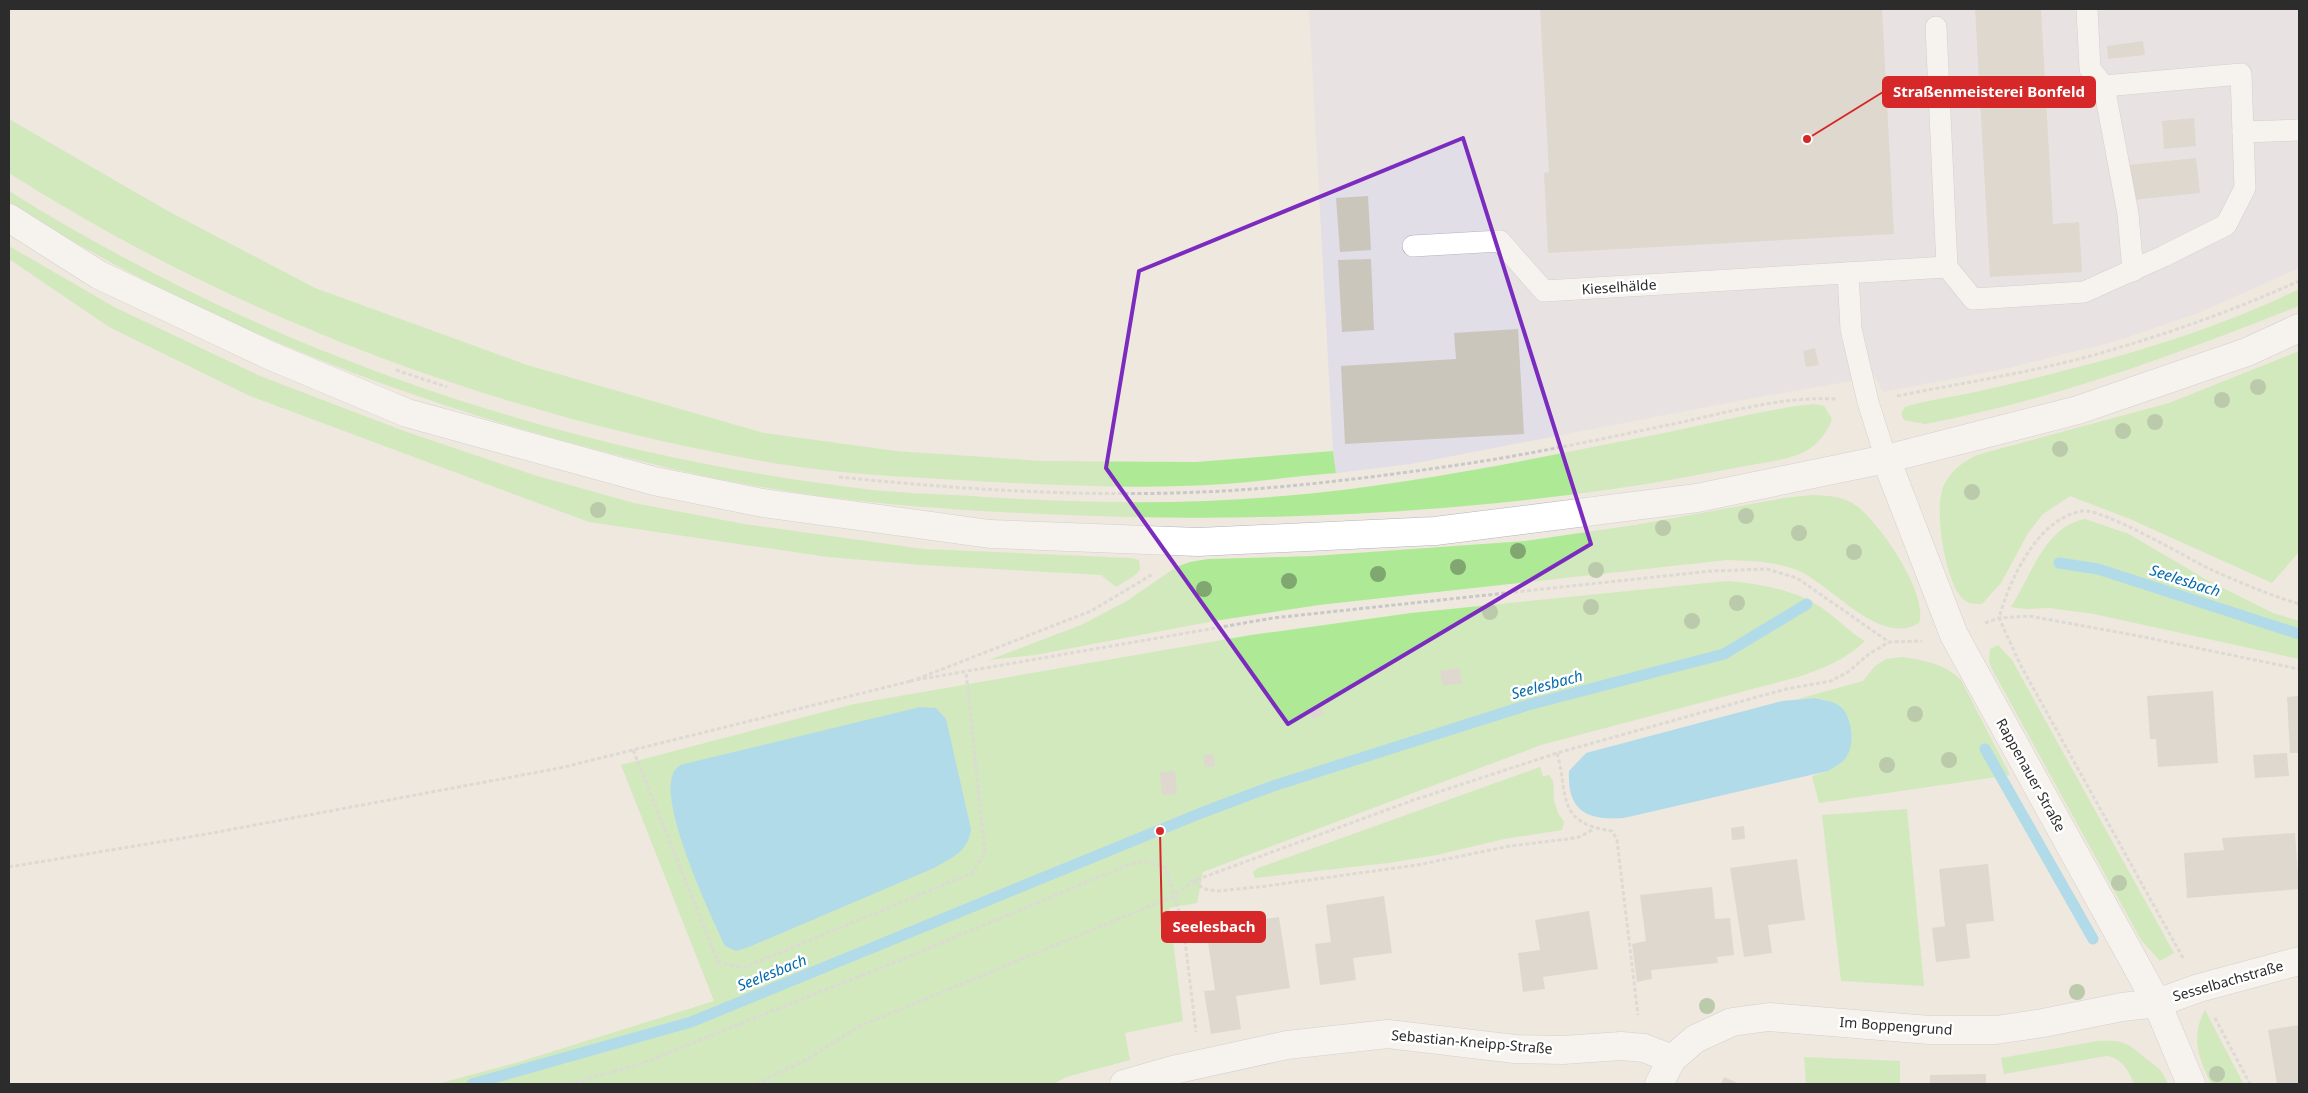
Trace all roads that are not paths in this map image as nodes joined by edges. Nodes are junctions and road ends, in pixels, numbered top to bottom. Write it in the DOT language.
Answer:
graph roads {
  1 [pos="2087,9"];
  2 [pos="1936,27"];
  3 [pos="2104,86"];
  4 [pos="2299,130"];
  5 [pos="2243,132"];
  6 [pos="9,218"];
  7 [pos="1414,246"];
  8 [pos="1947,266"];
  9 [pos="2133,271"];
  10 [pos="1848,273"];
  11 [pos="2299,328"];
  12 [pos="1886,459"];
  13 [pos="2299,961"];
  14 [pos="2157,1003"];
  15 [pos="1672,1059"];
  16 [pos="1124,1084"];
  17 [pos="1659,1084"];
  18 [pos="2192,1084"];
  1 -- 3 [label="lane"];
  2 -- 8 [label="lane"];
  3 -- 5 [label="lane"];
  3 -- 9 [label="lane"];
  4 -- 5 [label="lane"];
  5 -- 9 [label="lane"];
  6 -- 12 [label="street"];
  7 -- 10 [label="lane, Kieselhälde"];
  8 -- 9 [label="lane"];
  8 -- 10 [label="lane, Kieselhälde"];
  10 -- 12 [label="lane"];
  11 -- 12 [label="street"];
  12 -- 14 [label="street, Rappenauer Straße"];
  13 -- 14 [label="street, Sesselbachstraße"];
  14 -- 15 [label="street, Im Boppengrund"];
  14 -- 18 [label="street, Rappenauer Straße"];
  15 -- 16 [label="street, Sebastian-Kneipp-Straße"];
  15 -- 17 [label="street, Im Boppengrund"];
}
